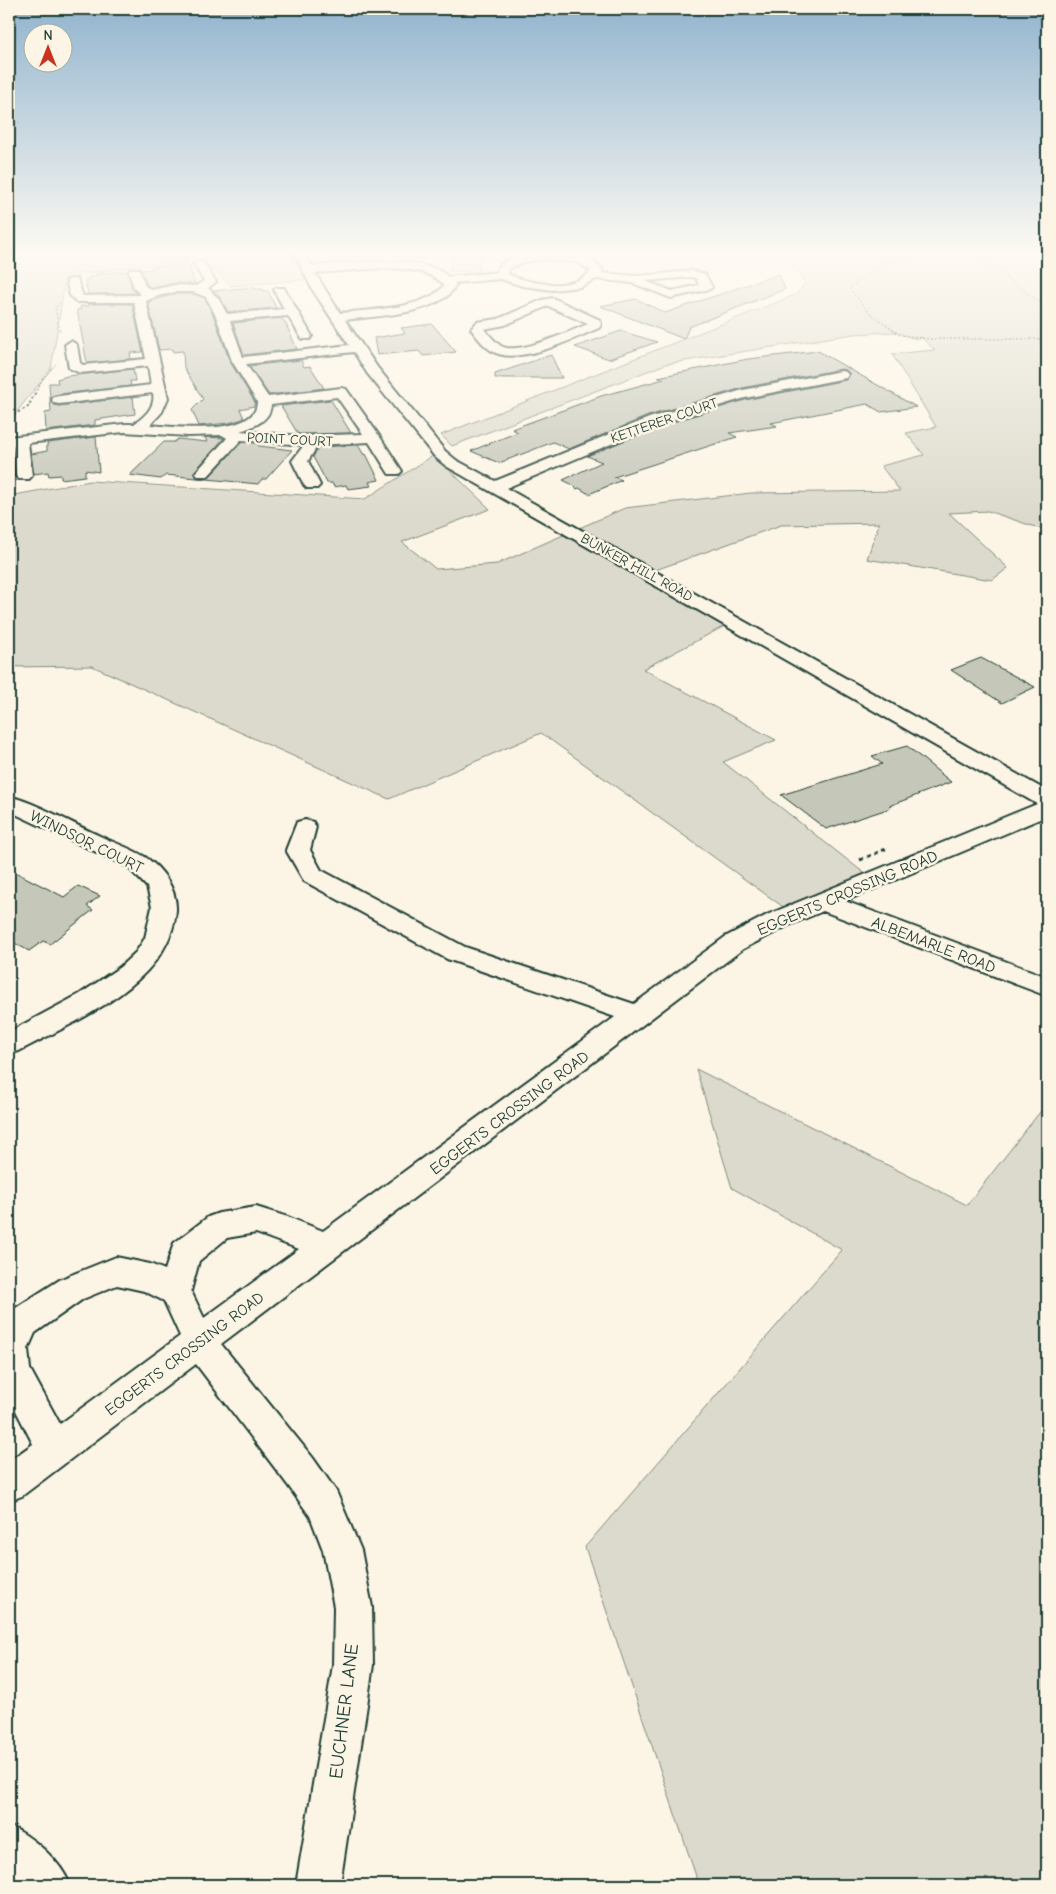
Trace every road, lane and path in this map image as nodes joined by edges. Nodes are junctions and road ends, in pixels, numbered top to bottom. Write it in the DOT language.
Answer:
graph roads {
  1 [pos="148,342"];
  2 [pos="232,342"];
  3 [pos="354,342"];
  4 [pos="490,342"];
  5 [pos="550,342"];
  6 [pos="71,345"];
  7 [pos="356,345"];
  8 [pos="237,358"];
  9 [pos="58,362"];
  10 [pos="153,362"];
  11 [pos="841,375"];
  12 [pos="159,388"];
  13 [pos="59,400"];
  14 [pos="264,402"];
  15 [pos="9,417"];
  16 [pos="138,428"];
  17 [pos="231,433"];
  18 [pos="373,437"];
  19 [pos="14,440"];
  20 [pos="313,442"];
  21 [pos="394,471"];
  22 [pos="203,473"];
  23 [pos="24,476"];
  24 [pos="312,485"];
  25 [pos="494,487"];
  26 [pos="1047,800"];
  27 [pos="9,803"];
  28 [pos="1047,808"];
  29 [pos="305,827"];
  30 [pos="821,901"];
  31 [pos="1047,987"];
  32 [pos="638,1015"];
  33 [pos="9,1044"];
  34 [pos="327,1247"];
  35 [pos="175,1290"];
  36 [pos="199,1342"];
  37 [pos="10,1348"];
  38 [pos="54,1449"];
  39 [pos="9,1483"];
  40 [pos="9,1848"];
  41 [pos="48,1885"];
  42 [pos="318,1885"];
  1 -- 10 [label="street"];
  2 -- 8 [label="street"];
  3 -- 7 [label="street, BUNKER HILL ROAD"];
  4 -- 5 [label="street"];
  6 -- 10 [label="street"];
  7 -- 8 [label="street"];
  7 -- 25 [label="street, BUNKER HILL ROAD"];
  8 -- 14 [label="street"];
  9 -- 15 [label="path"];
  10 -- 12 [label="street"];
  11 -- 25 [label="street, KETTERER COURT"];
  12 -- 13 [label="street"];
  12 -- 16 [label="street"];
  14 -- 17 [label="street, POINT COURT"];
  14 -- 18 [label="street"];
  16 -- 17 [label="street, POINT COURT"];
  16 -- 19 [label="street, POINT COURT"];
  17 -- 20 [label="street, POINT COURT"];
  17 -- 22 [label="street, POINT COURT"];
  18 -- 20 [label="street, POINT COURT"];
  18 -- 21 [label="street"];
  19 -- 23 [label="street, POINT COURT"];
  20 -- 24 [label="street"];
  25 -- 26 [label="street, BUNKER HILL ROAD"];
  27 -- 33 [label="street, WINDSOR COURT"];
  28 -- 30 [label="street, EGGERTS CROSSING ROAD"];
  29 -- 32 [label="street"];
  30 -- 31 [label="street, ALBEMARLE ROAD"];
  30 -- 32 [label="street, EGGERTS CROSSING ROAD"];
  32 -- 34 [label="street, EGGERTS CROSSING ROAD"];
  34 -- 35 [label="street"];
  34 -- 36 [label="street, EGGERTS CROSSING ROAD"];
  35 -- 36 [label="street, EUCHNER LANE"];
  35 -- 37 [label="street"];
  36 -- 38 [label="street, EGGERTS CROSSING ROAD"];
  36 -- 42 [label="street, EUCHNER LANE"];
  37 -- 38 [label="street"];
  38 -- 39 [label="street, EGGERTS CROSSING ROAD"];
  40 -- 41 [label="street"];
}
